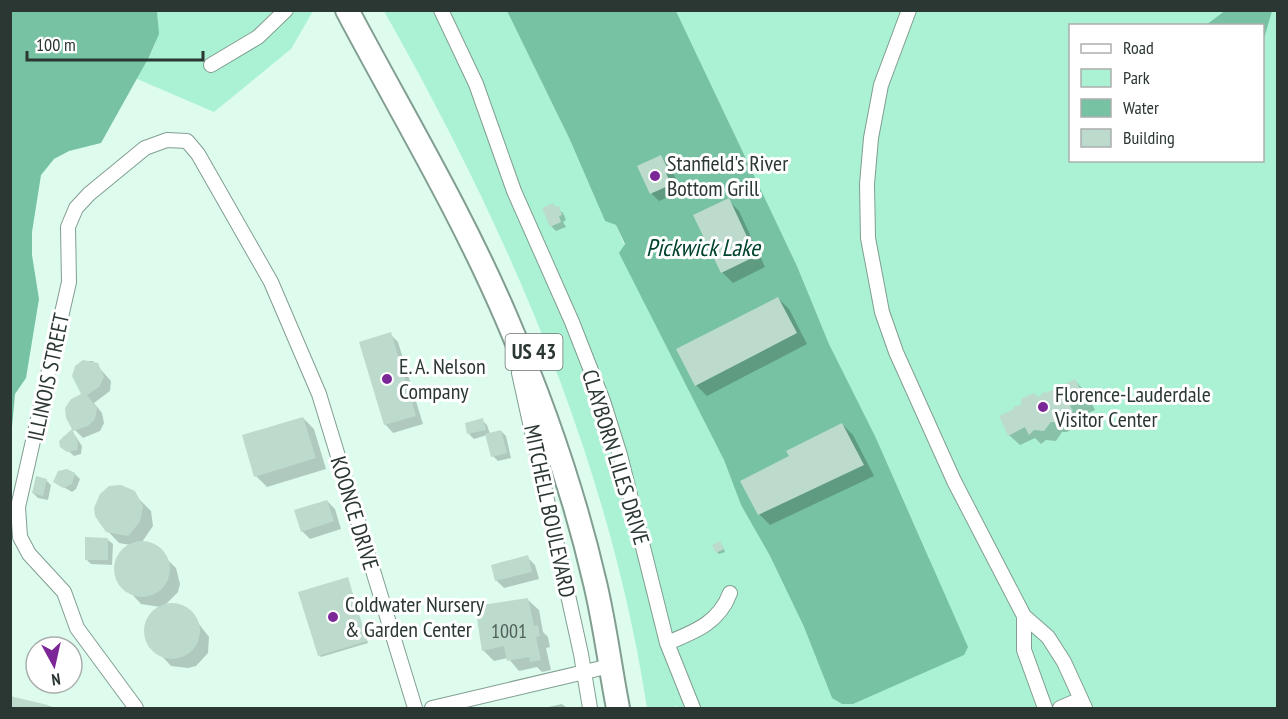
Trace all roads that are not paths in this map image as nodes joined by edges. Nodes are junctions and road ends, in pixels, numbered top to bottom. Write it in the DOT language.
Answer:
graph roads {
  1 [pos="286,10"];
  2 [pos="441,10"];
  3 [pos="909,10"];
  4 [pos="358,17"];
  5 [pos="211,65"];
  6 [pos="505,315"];
  7 [pos="303,353"];
  8 [pos="730,593"];
  9 [pos="1024,616"];
  10 [pos="667,643"];
  11 [pos="610,666"];
  12 [pos="584,671"];
  13 [pos="1083,704"];
  14 [pos="136,708"];
  15 [pos="415,708"];
  16 [pos="432,708"];
  17 [pos="590,708"];
  18 [pos="618,708"];
  19 [pos="632,708"];
  20 [pos="693,708"];
  21 [pos="1045,708"];
  22 [pos="1060,708"];
  1 -- 5 [label="street"];
  2 -- 10 [label="street, CLAYBORN LILES DRIVE"];
  3 -- 9 [label="street"];
  4 -- 6 [label="highway, US 43"];
  4 -- 19 [label="highway, US 43"];
  6 -- 11 [label="highway, US 43"];
  6 -- 12 [label="street, MITCHELL BOULEVARD"];
  7 -- 14 [label="street, ILLINOIS STREET"];
  7 -- 15 [label="street, KOONCE DRIVE"];
  8 -- 10 [label="street"];
  9 -- 13 [label="street"];
  9 -- 21 [label="street"];
  10 -- 20 [label="street, CLAYBORN LILES DRIVE"];
  11 -- 12 [label="street"];
  11 -- 18 [label="highway, US 43"];
  12 -- 16 [label="street"];
  12 -- 17 [label="street, MITCHELL BOULEVARD"];
  13 -- 22 [label="street"];
}
